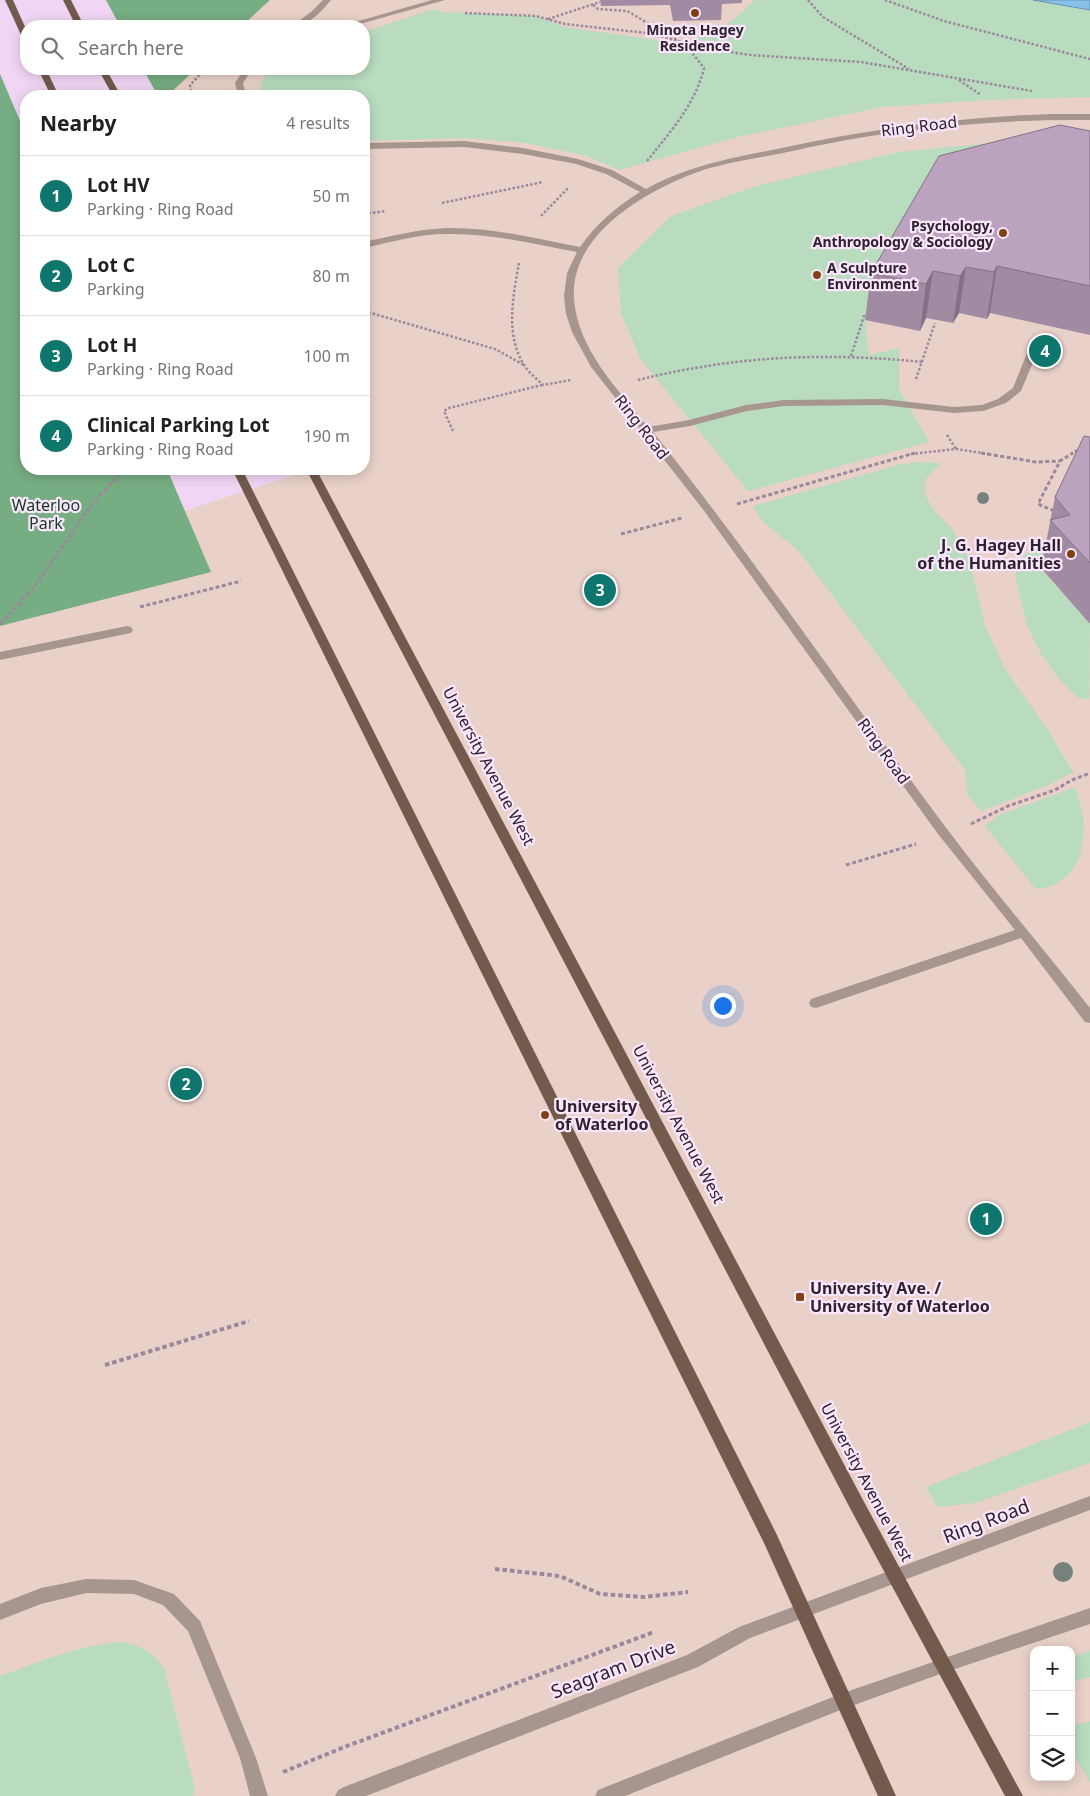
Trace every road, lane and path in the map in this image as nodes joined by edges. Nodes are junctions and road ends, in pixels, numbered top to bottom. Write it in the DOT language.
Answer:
graph roads {
  1 [pos="9,0"];
  2 [pos="67,0"];
  3 [pos="327,0"];
  4 [pos="441,0"];
  5 [pos="808,0"];
  6 [pos="885,0"];
  7 [pos="600,2"];
  8 [pos="427,4"];
  9 [pos="593,5"];
  10 [pos="547,19"];
  11 [pos="77,20"];
  12 [pos="305,20"];
  13 [pos="367,20"];
  14 [pos="20,24"];
  15 [pos="685,44"];
  16 [pos="1090,59"];
  17 [pos="912,70"];
  18 [pos="45,75"];
  19 [pos="105,75"];
  20 [pos="199,75"];
  21 [pos="245,75"];
  22 [pos="52,90"];
  23 [pos="113,90"];
  24 [pos="191,90"];
  25 [pos="241,90"];
  26 [pos="1036,92"];
  27 [pos="1090,117"];
  28 [pos="370,146"];
  29 [pos="645,163"];
  30 [pos="547,182"];
  31 [pos="646,192"];
  32 [pos="440,204"];
  33 [pos="392,210"];
  34 [pos="370,213"];
  35 [pos="370,244"];
  36 [pos="582,250"];
  37 [pos="370,313"];
  38 [pos="874,318"];
  39 [pos="936,323"];
  40 [pos="1036,343"];
  41 [pos="851,356"];
  42 [pos="922,362"];
  43 [pos="524,365"];
  44 [pos="654,375"];
  45 [pos="543,385"];
  46 [pos="927,406"];
  47 [pos="646,430"];
  48 [pos="453,431"];
  49 [pos="1082,447"];
  50 [pos="1060,461"];
  51 [pos="118,475"];
  52 [pos="240,475"];
  53 [pos="314,475"];
  54 [pos="754,499"];
  55 [pos="1060,514"];
  56 [pos="689,516"];
  57 [pos="621,534"];
  58 [pos="0,624"];
  59 [pos="127,630"];
  60 [pos="0,656"];
  61 [pos="1090,773"];
  62 [pos="1008,806"];
  63 [pos="910,846"];
  64 [pos="846,865"];
  65 [pos="1024,932"];
  66 [pos="816,1003"];
  67 [pos="1090,1018"];
  68 [pos="250,1321"];
  69 [pos="105,1365"];
  70 [pos="1090,1503"];
  71 [pos="495,1569"];
  72 [pos="895,1575"];
  73 [pos="688,1592"];
  74 [pos="803,1610"];
  75 [pos="0,1612"];
  76 [pos="1090,1616"];
  77 [pos="654,1632"];
  78 [pos="943,1665"];
  79 [pos="843,1701"];
  80 [pos="347,1746"];
  81 [pos="259,1796"];
  82 [pos="344,1796"];
  83 [pos="604,1796"];
  84 [pos="887,1796"];
  85 [pos="1014,1796"];
  1 -- 14 [label="main road"];
  2 -- 11 [label="main road"];
  3 -- 12 [label="street"];
  4 -- 8 [label="street"];
  5 -- 17 [label="path"];
  6 -- 16 [label="path"];
  7 -- 9 [label="path"];
  8 -- 10 [label="path"];
  8 -- 13 [label="street"];
  9 -- 10 [label="path"];
  9 -- 15 [label="path"];
  10 -- 15 [label="path"];
  15 -- 17 [label="path"];
  15 -- 29 [label="path"];
  17 -- 26 [label="path"];
  18 -- 22 [label="main road"];
  19 -- 23 [label="main road"];
  20 -- 24 [label="path"];
  21 -- 25 [label="street"];
  27 -- 31 [label="street, Ring Road"];
  28 -- 31 [label="street"];
  30 -- 32 [label="path"];
  31 -- 36 [label="street, Ring Road"];
  33 -- 34 [label="path"];
  35 -- 36 [label="street"];
  36 -- 47 [label="street, Ring Road"];
  37 -- 43 [label="path"];
  38 -- 41 [label="path"];
  39 -- 42 [label="path"];
  40 -- 46 [label="street"];
  41 -- 42 [label="path"];
  41 -- 44 [label="path"];
  42 -- 46 [label="path"];
  45 -- 48 [label="path"];
  46 -- 47 [label="street"];
  47 -- 65 [label="street, Ring Road"];
  49 -- 50 [label="path"];
  50 -- 54 [label="path"];
  50 -- 55 [label="path"];
  51 -- 58 [label="path"];
  52 -- 74 [label="main road"];
  53 -- 72 [label="main road, University Avenue West"];
  56 -- 57 [label="path"];
  59 -- 60 [label="street"];
  61 -- 62 [label="path"];
  63 -- 64 [label="path"];
  65 -- 66 [label="street"];
  65 -- 67 [label="street, Ring Road"];
  68 -- 69 [label="path"];
  70 -- 72 [label="street, Ring Road"];
  71 -- 73 [label="path"];
  72 -- 74 [label="street, Seagram Drive"];
  72 -- 78 [label="main road, University Avenue West"];
  74 -- 79 [label="main road"];
  74 -- 82 [label="street, Seagram Drive"];
  75 -- 81 [label="street"];
  76 -- 78 [label="street"];
  77 -- 80 [label="path"];
  78 -- 79 [label="street"];
  78 -- 85 [label="main road, University Avenue West"];
  79 -- 83 [label="street"];
  79 -- 84 [label="main road"];
}
